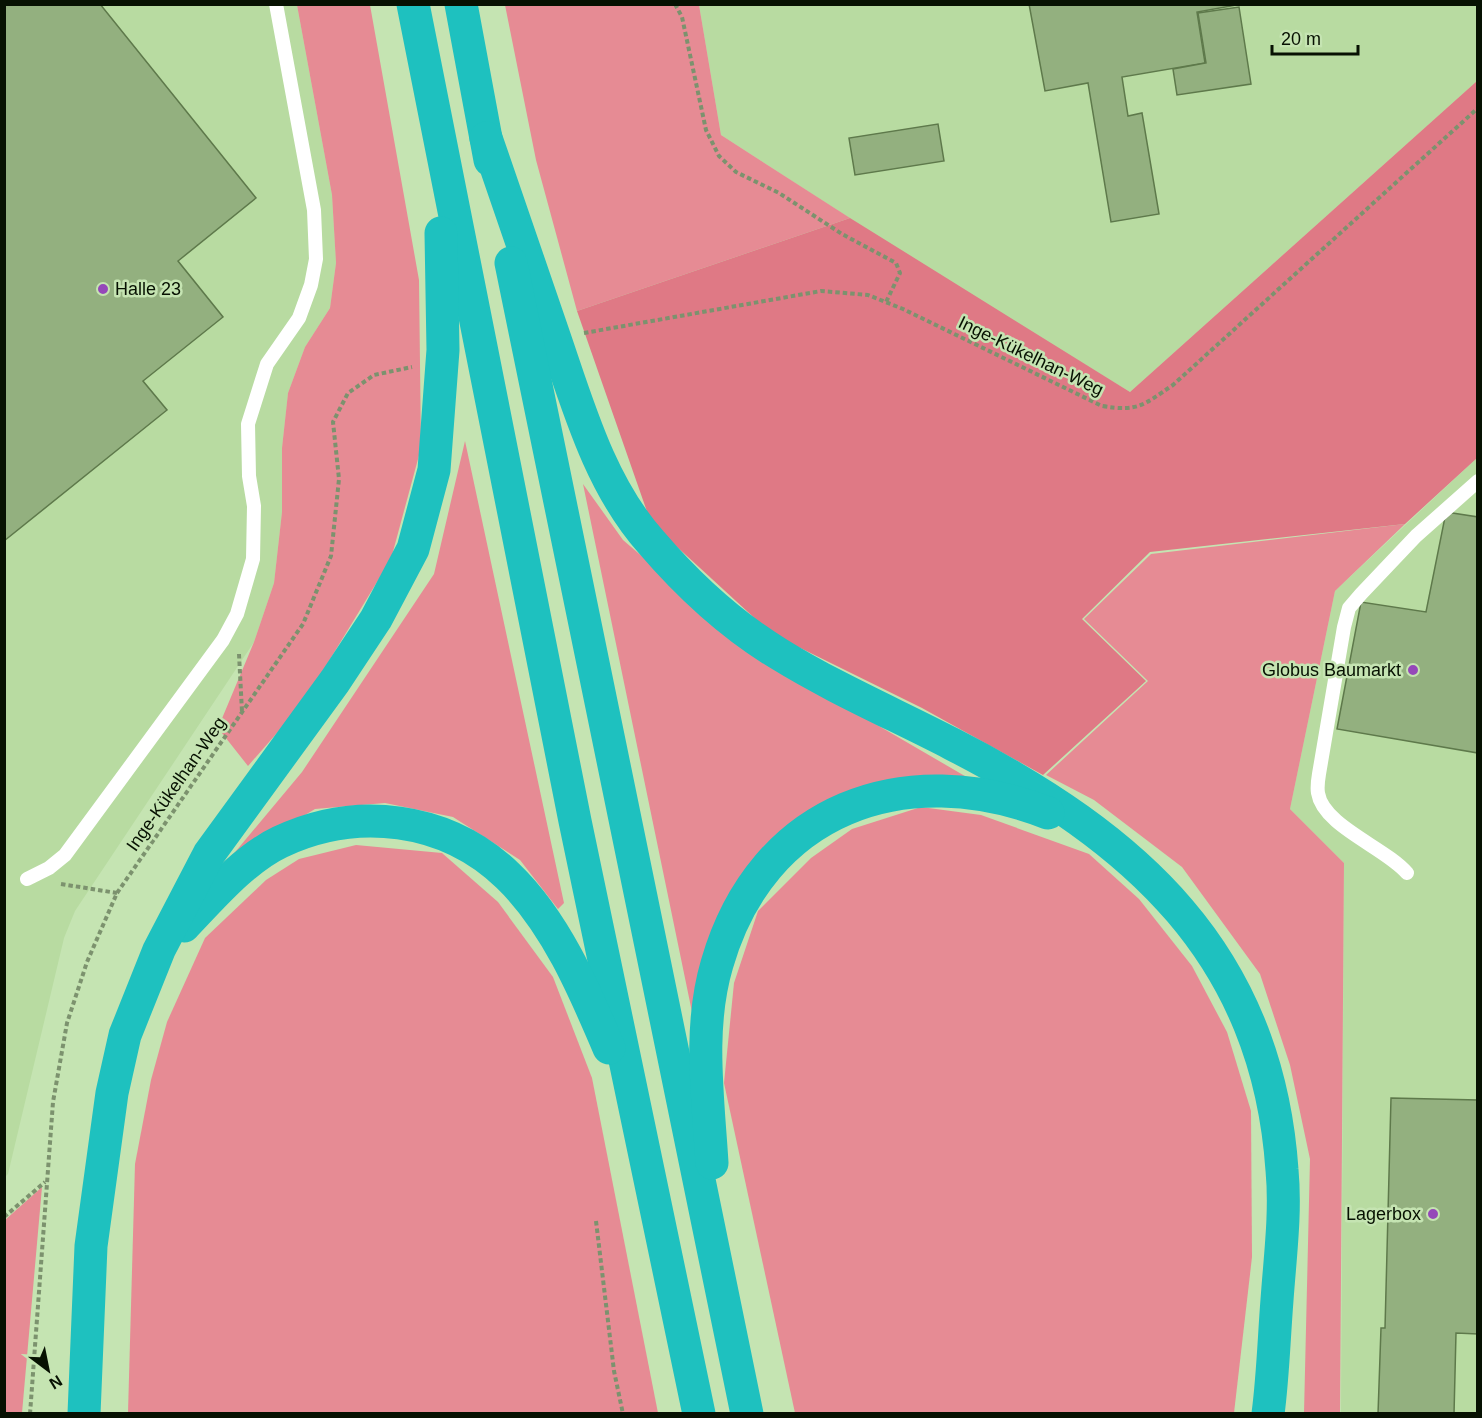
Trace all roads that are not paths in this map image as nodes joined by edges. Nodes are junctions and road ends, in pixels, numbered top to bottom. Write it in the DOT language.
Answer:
graph roads {
  1 [pos="276,4"];
  2 [pos="413,4"];
  3 [pos="461,4"];
  4 [pos="486,138"];
  5 [pos="440,150"];
  6 [pos="1478,481"];
  7 [pos="1108,843"];
  8 [pos="1407,873"];
  9 [pos="27,879"];
  10 [pos="159,951"];
  11 [pos="639,1119"];
  12 [pos="718,1275"];
  13 [pos="84,1413"];
  14 [pos="699,1413"];
  15 [pos="747,1413"];
  16 [pos="1268,1413"];
  1 -- 9 [label="lane"];
  2 -- 5 [label="highway"];
  3 -- 4 [label="highway"];
  4 -- 7 [label="highway"];
  4 -- 12 [label="highway"];
  5 -- 10 [label="highway"];
  5 -- 11 [label="highway"];
  6 -- 8 [label="lane"];
  7 -- 12 [label="highway"];
  7 -- 16 [label="highway"];
  10 -- 11 [label="highway"];
  10 -- 13 [label="highway"];
  11 -- 14 [label="highway"];
  12 -- 15 [label="highway"];
}
